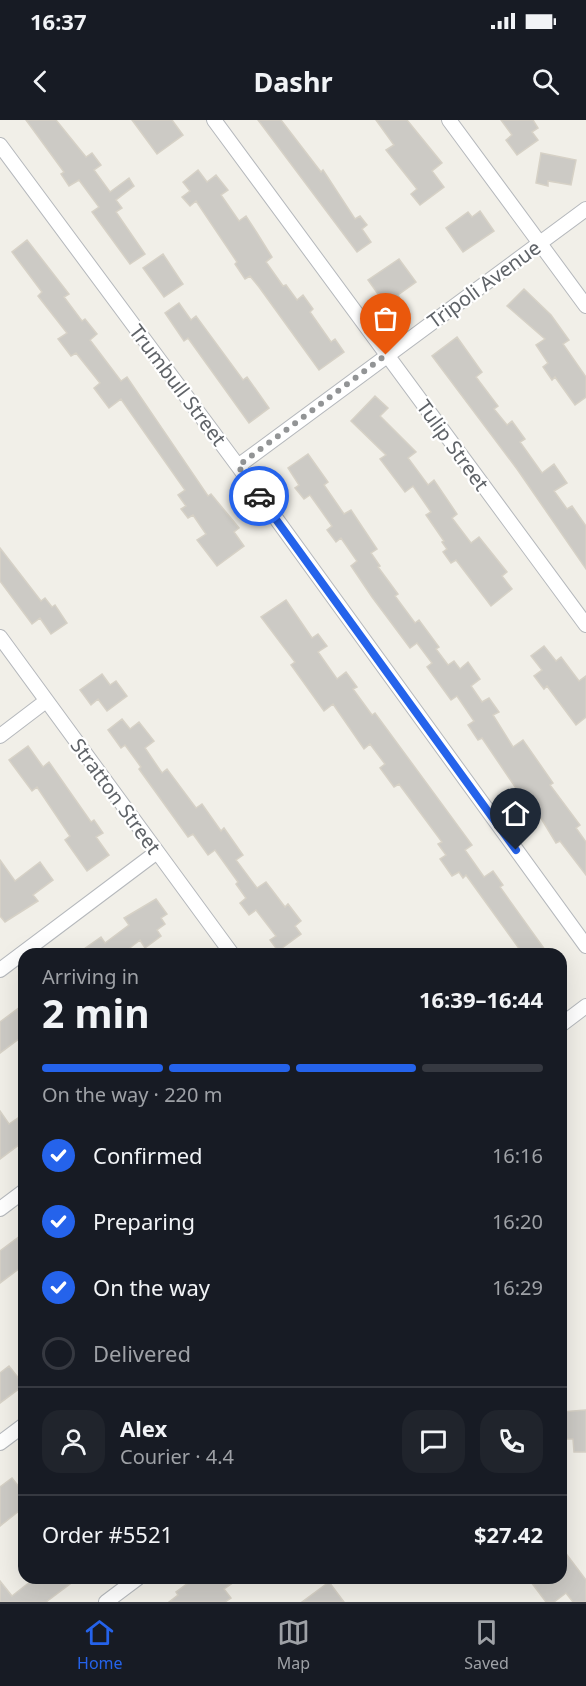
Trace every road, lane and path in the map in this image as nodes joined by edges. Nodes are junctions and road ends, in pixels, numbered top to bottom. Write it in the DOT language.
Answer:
graph roads {
  1 [pos="214,120"];
  2 [pos="449,120"];
  3 [pos="0,145"];
  4 [pos="586,209"];
  5 [pos="540,244"];
  6 [pos="586,306"];
  7 [pos="386,355"];
  8 [pos="238,466"];
  9 [pos="586,625"];
  10 [pos="0,637"];
  11 [pos="46,701"];
  12 [pos="0,736"];
  13 [pos="157,852"];
  14 [pos="586,946"];
  15 [pos="29,948"];
  16 [pos="228,948"];
  17 [pos="18,956"];
  18 [pos="0,970"];
  19 [pos="586,1006"];
  20 [pos="567,1020"];
  21 [pos="18,1196"];
  22 [pos="0,1209"];
  23 [pos="18,1430"];
  24 [pos="0,1443"];
  25 [pos="130,1584"];
  26 [pos="106,1602"];
  1 -- 7 [label="street, Tulip Street"];
  2 -- 5 [label="street"];
  3 -- 8 [label="street, Trumbull Street"];
  4 -- 5 [label="street, Tripoli Avenue"];
  5 -- 6 [label="street"];
  5 -- 7 [label="street, Tripoli Avenue"];
  7 -- 8 [label="street, Tripoli Avenue"];
  7 -- 9 [label="street, Tulip Street"];
  8 -- 14 [label="street, Trumbull Street"];
  10 -- 11 [label="street, Stratton Street"];
  11 -- 12 [label="street"];
  11 -- 13 [label="street, Stratton Street"];
  13 -- 15 [label="street"];
  13 -- 16 [label="street, Stratton Street"];
  17 -- 18 [label="street"];
  19 -- 20 [label="street"];
  21 -- 22 [label="street"];
  23 -- 24 [label="street"];
  25 -- 26 [label="street"];
}
